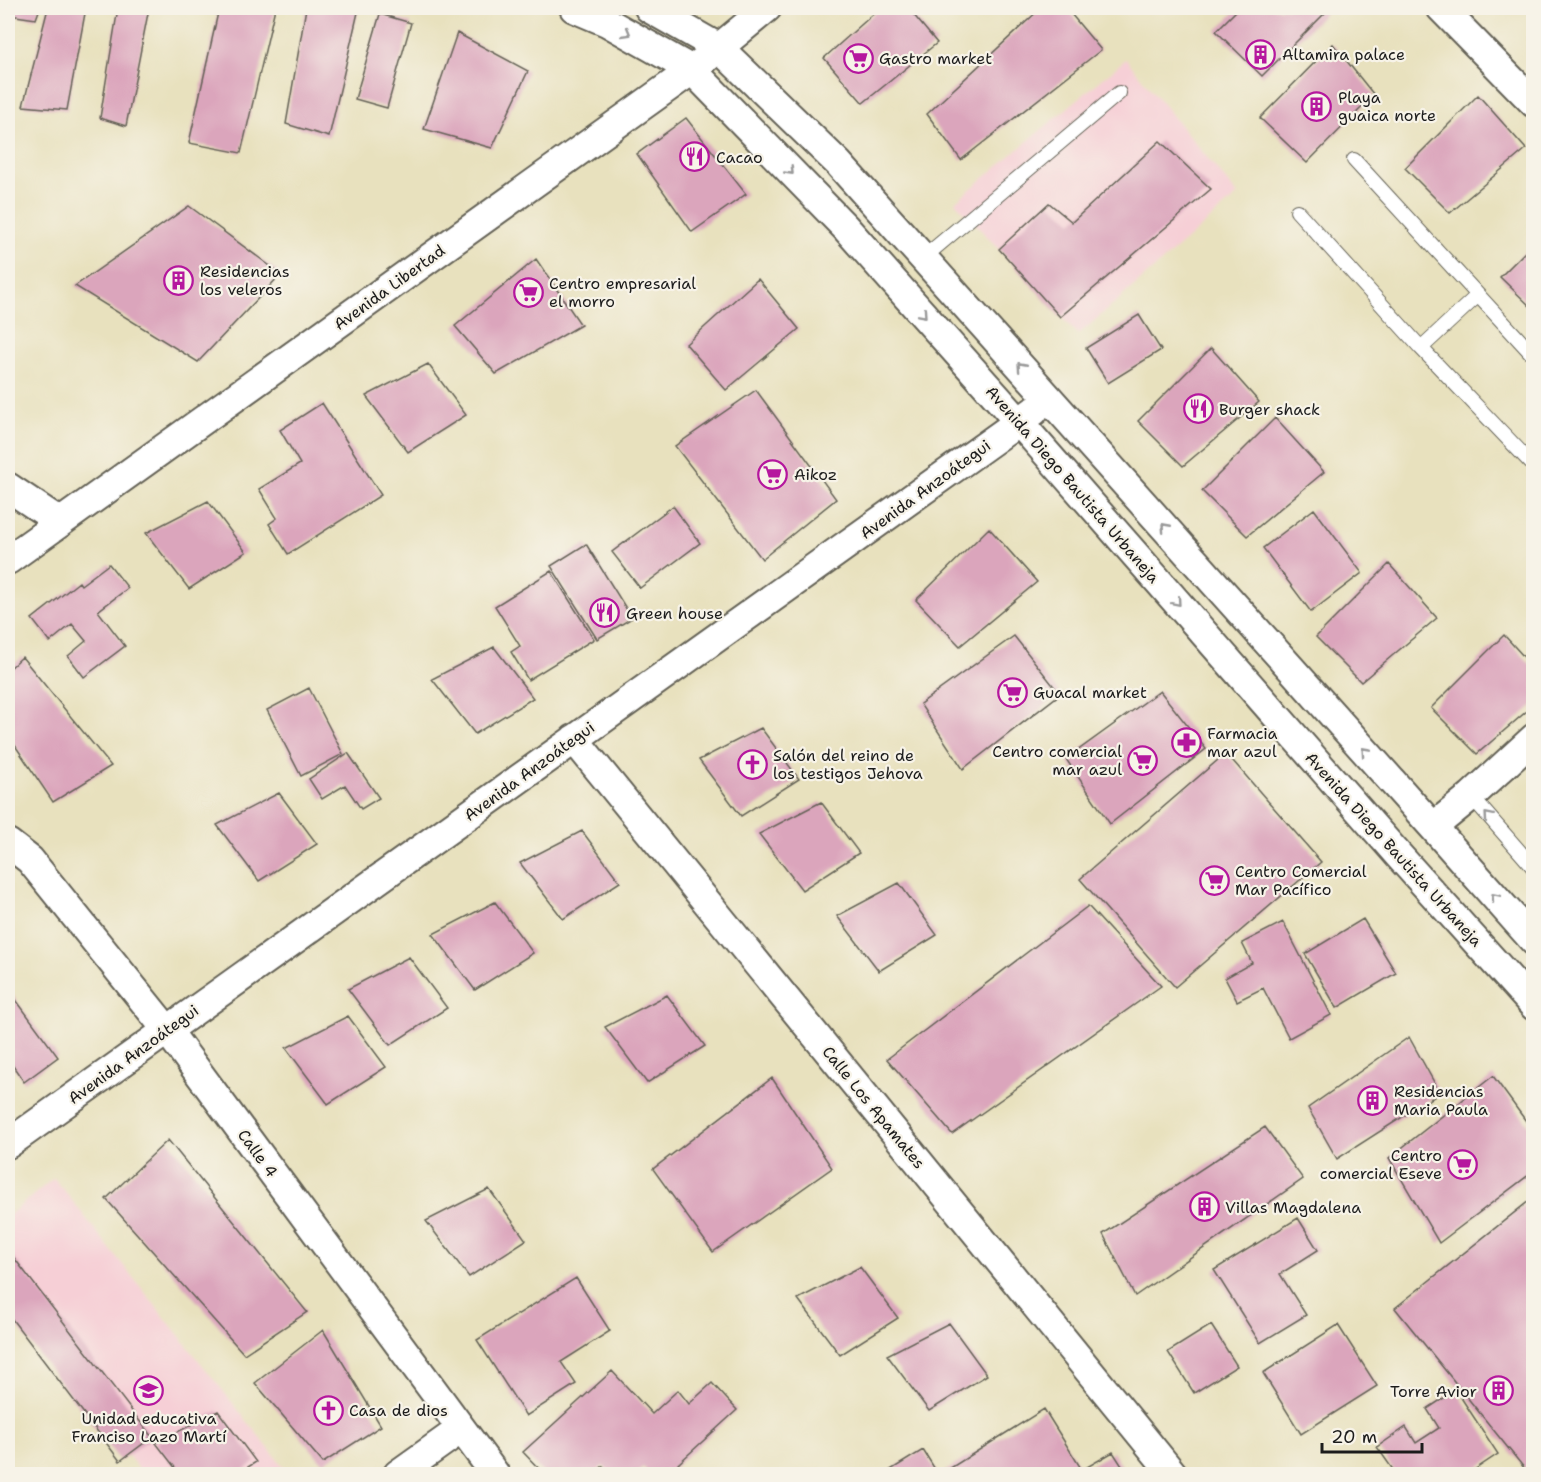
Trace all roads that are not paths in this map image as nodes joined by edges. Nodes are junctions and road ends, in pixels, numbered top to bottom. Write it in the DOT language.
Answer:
graph roads {
  1 [pos="574,8"];
  2 [pos="649,8"];
  3 [pos="767,8"];
  4 [pos="1441,8"];
  5 [pos="719,48"];
  6 [pos="692,70"];
  7 [pos="1119,93"];
  8 [pos="1533,103"];
  9 [pos="1354,160"];
  10 [pos="1297,211"];
  11 [pos="923,258"];
  12 [pos="1478,295"];
  13 [pos="1421,348"];
  14 [pos="1533,356"];
  15 [pos="1051,399"];
  16 [pos="1019,422"];
  17 [pos="1533,466"];
  18 [pos="8,487"];
  19 [pos="60,522"];
  20 [pos="8,560"];
  21 [pos="1533,738"];
  22 [pos="574,739"];
  23 [pos="1471,796"];
  24 [pos="1433,827"];
  25 [pos="8,843"];
  26 [pos="1533,868"];
  27 [pos="1533,941"];
  28 [pos="1533,1006"];
  29 [pos="167,1030"];
  30 [pos="8,1144"];
  31 [pos="461,1429"];
  32 [pos="398,1474"];
  33 [pos="495,1474"];
  34 [pos="1173,1474"];
  1 -- 6 [label="street, Avenida Diego Bautista Urbaneja, one-way"];
  2 -- 5 [label="street"];
  3 -- 5 [label="street, Avenida Libertad"];
  4 -- 8 [label="street"];
  5 -- 6 [label="street, Avenida Libertad"];
  5 -- 11 [label="street"];
  6 -- 16 [label="street, Avenida Diego Bautista Urbaneja, one-way"];
  6 -- 19 [label="street, Avenida Libertad"];
  7 -- 11 [label="lane"];
  9 -- 12 [label="lane"];
  10 -- 13 [label="lane"];
  15 -- 11 [label="street, one-way"];
  12 -- 13 [label="lane"];
  12 -- 14 [label="lane"];
  13 -- 17 [label="lane"];
  15 -- 16 [label="street, Avenida Anzoátegui"];
  24 -- 15 [label="street, one-way"];
  16 -- 22 [label="street, Avenida Anzoátegui"];
  16 -- 28 [label="street, Avenida Diego Bautista Urbaneja, one-way"];
  18 -- 19 [label="street"];
  19 -- 20 [label="street, Avenida Libertad"];
  21 -- 23 [label="street"];
  22 -- 29 [label="street, Avenida Anzoátegui"];
  22 -- 34 [label="street, Calle Los Apamates"];
  23 -- 24 [label="street"];
  26 -- 23 [label="lane, one-way"];
  27 -- 24 [label="street, one-way"];
  25 -- 29 [label="street, Calle 4"];
  29 -- 30 [label="street, Avenida Anzoátegui"];
  29 -- 31 [label="street, Calle 4"];
  31 -- 32 [label="street"];
  31 -- 33 [label="street, Calle 4"];
}
